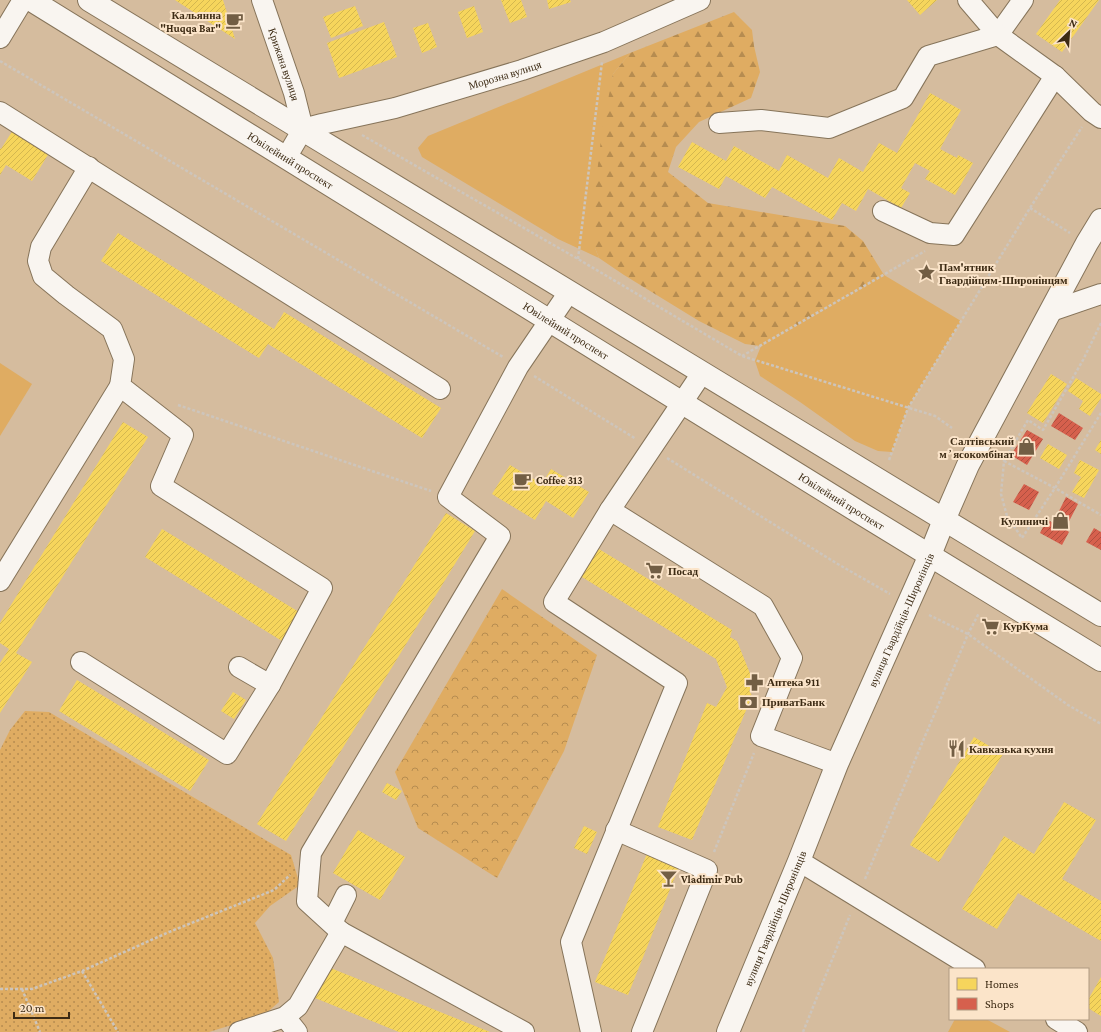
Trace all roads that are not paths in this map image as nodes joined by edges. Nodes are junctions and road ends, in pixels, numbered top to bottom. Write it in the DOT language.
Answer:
graph roads {
  1 [pos="23,0"];
  2 [pos="31,0"];
  3 [pos="89,0"];
  4 [pos="262,0"];
  5 [pos="700,0"];
  6 [pos="968,0"];
  7 [pos="1023,0"];
  8 [pos="998,35"];
  9 [pos="0,38"];
  10 [pos="1056,76"];
  11 [pos="0,112"];
  12 [pos="1097,115"];
  13 [pos="719,123"];
  14 [pos="303,130"];
  15 [pos="286,158"];
  16 [pos="89,167"];
  17 [pos="883,211"];
  18 [pos="1101,220"];
  19 [pos="569,292"];
  20 [pos="1101,294"];
  21 [pos="1051,311"];
  22 [pos="549,321"];
  23 [pos="702,373"];
  24 [pos="120,386"];
  25 [pos="440,389"];
  26 [pos="682,403"];
  27 [pos="610,510"];
  28 [pos="944,520"];
  29 [pos="930,555"];
  30 [pos="0,581"];
  31 [pos="1101,616"];
  32 [pos="1101,660"];
  33 [pos="81,662"];
  34 [pos="239,666"];
  35 [pos="270,685"];
  36 [pos="837,764"];
  37 [pos="616,830"];
  38 [pos="799,861"];
  39 [pos="346,895"];
  40 [pos="336,928"];
  41 [pos="972,968"];
  42 [pos="285,1016"];
  43 [pos="1058,1020"];
  44 [pos="239,1032"];
  45 [pos="297,1032"];
  46 [pos="524,1032"];
  47 [pos="591,1032"];
  48 [pos="642,1032"];
  49 [pos="728,1032"];
  50 [pos="1077,1032"];
  1 -- 9 [label="street"];
  2 -- 15 [label="main road, Ювілейний проспект"];
  3 -- 14 [label="main road"];
  4 -- 14 [label="street, Крижана вулиця"];
  5 -- 14 [label="street, Морозна вулиця"];
  6 -- 8 [label="street"];
  7 -- 8 [label="street"];
  8 -- 10 [label="street"];
  8 -- 13 [label="street"];
  10 -- 12 [label="street"];
  10 -- 17 [label="street"];
  11 -- 16 [label="street"];
  14 -- 15 [label="street"];
  14 -- 19 [label="main road"];
  15 -- 22 [label="main road, Ювілейний проспект"];
  16 -- 24 [label="street"];
  16 -- 25 [label="street"];
  18 -- 21 [label="main road, вулиця Гвардійців-Широнінців"];
  19 -- 22 [label="street"];
  19 -- 23 [label="main road"];
  20 -- 21 [label="street"];
  21 -- 28 [label="main road, вулиця Гвардійців-Широнінців"];
  22 -- 26 [label="main road, Ювілейний проспект"];
  22 -- 40 [label="street"];
  23 -- 26 [label="street"];
  23 -- 28 [label="main road"];
  24 -- 30 [label="street"];
  24 -- 35 [label="street"];
  26 -- 27 [label="street"];
  26 -- 29 [label="main road, Ювілейний проспект"];
  27 -- 36 [label="street"];
  27 -- 37 [label="street"];
  28 -- 29 [label="main road, вулиця Гвардійців-Широнінців"];
  28 -- 31 [label="main road"];
  29 -- 32 [label="main road, Ювілейний проспект"];
  29 -- 36 [label="main road, вулиця Гвардійців-Широнінців"];
  33 -- 35 [label="street"];
  34 -- 35 [label="street"];
  36 -- 38 [label="main road, вулиця Гвардійців-Широнінців"];
  37 -- 47 [label="street"];
  37 -- 48 [label="street"];
  38 -- 41 [label="street"];
  38 -- 49 [label="main road, вулиця Гвардійців-Широнінців"];
  39 -- 40 [label="street"];
  40 -- 42 [label="street"];
  40 -- 46 [label="street"];
  42 -- 44 [label="street"];
  42 -- 45 [label="street"];
  43 -- 50 [label="street"];
}
